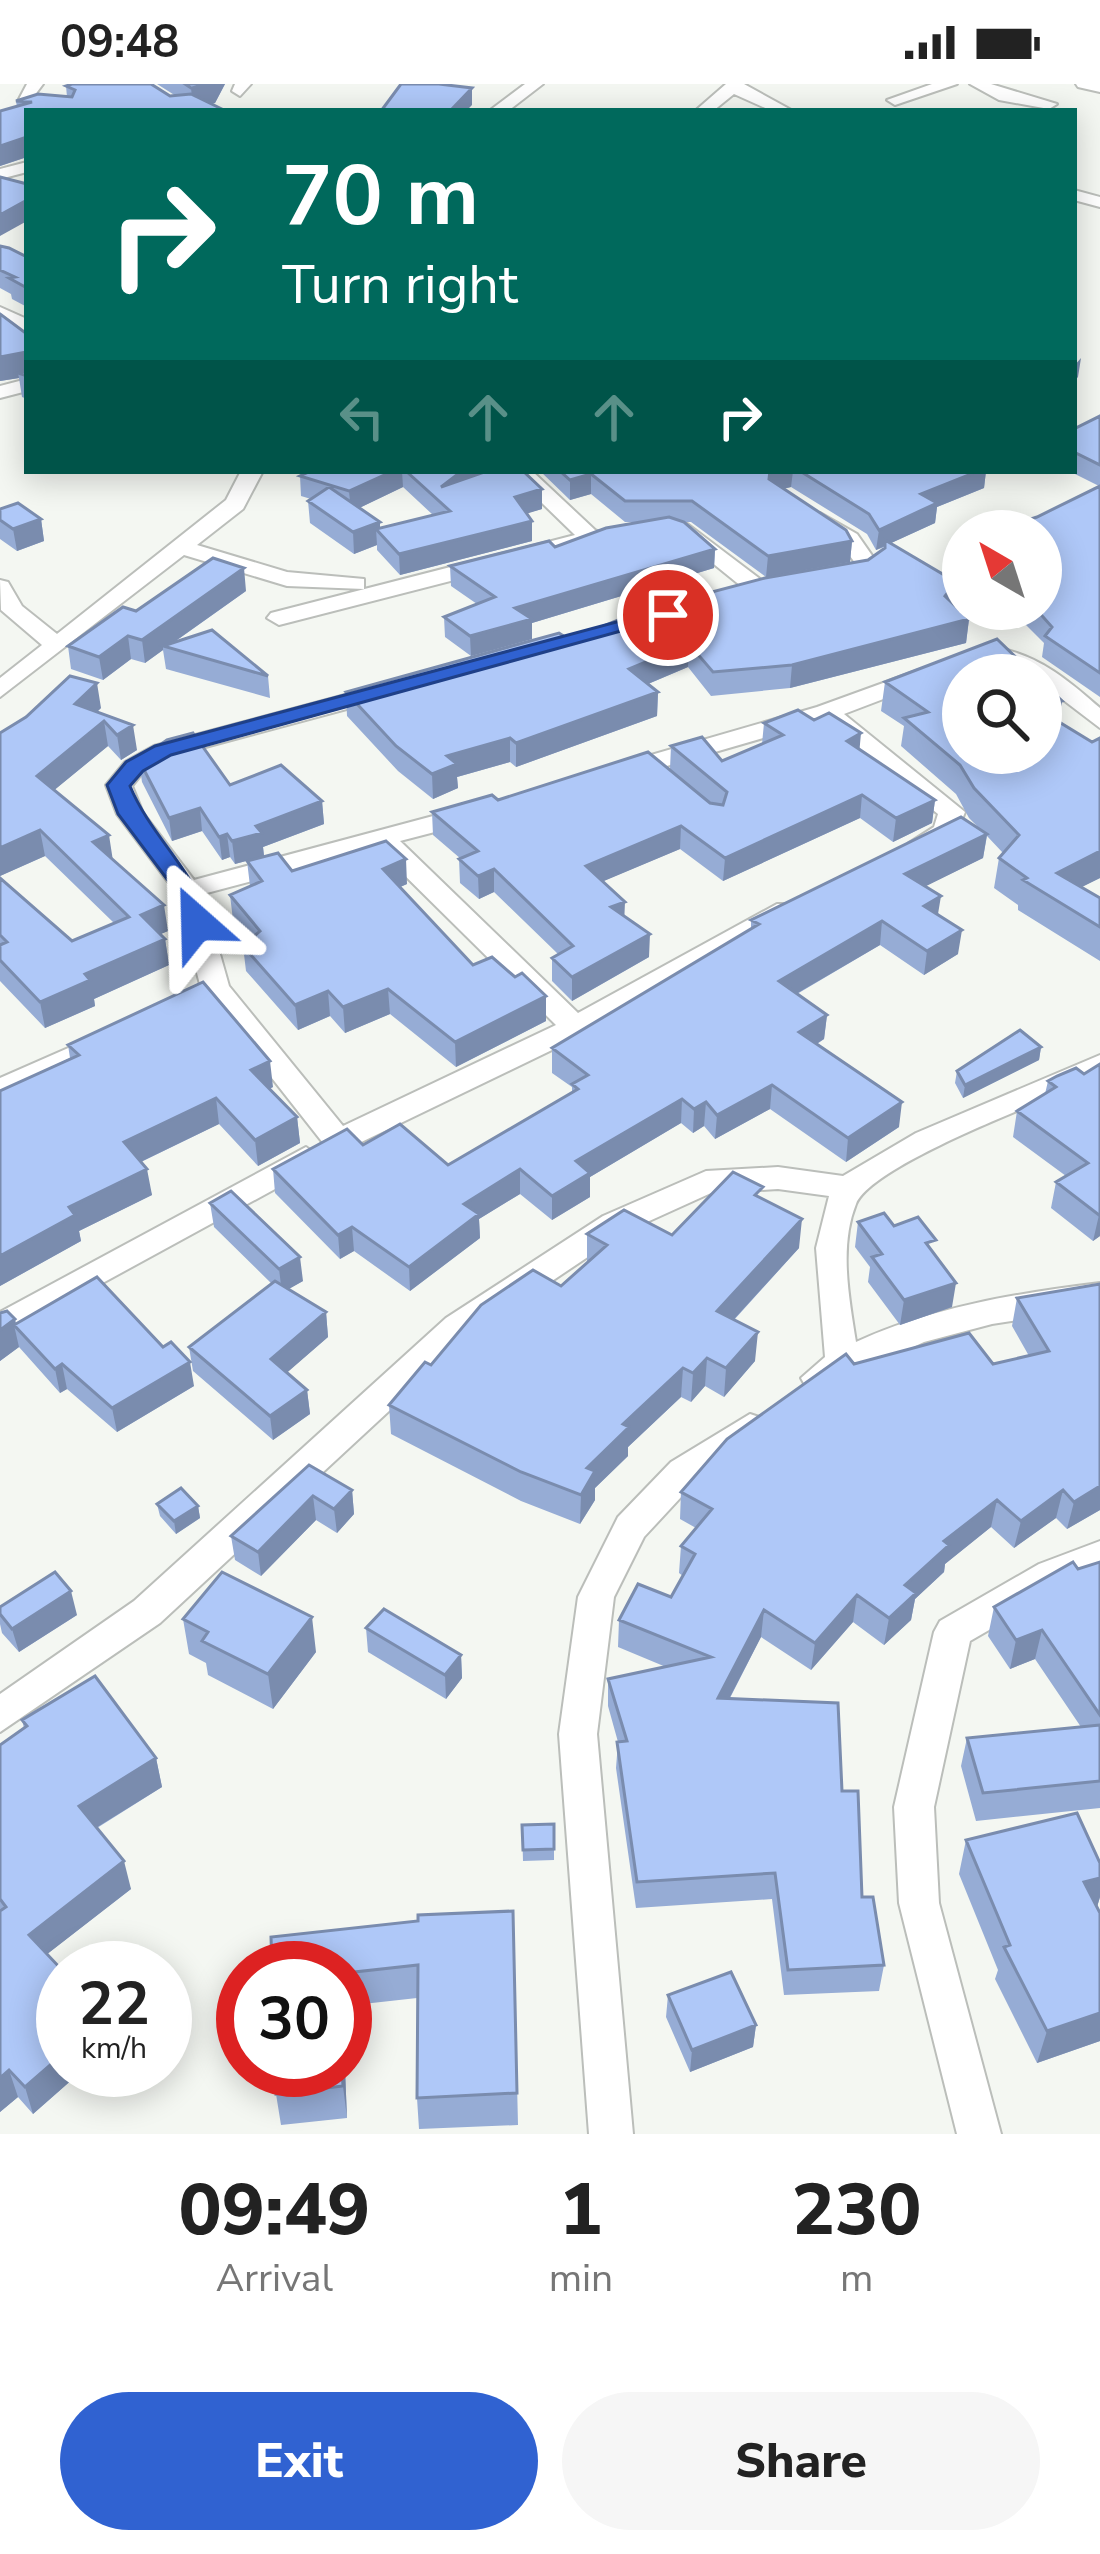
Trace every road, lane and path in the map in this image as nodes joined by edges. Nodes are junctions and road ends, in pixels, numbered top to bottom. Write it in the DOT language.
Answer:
graph roads {
  1 [pos="35,84"];
  2 [pos="535,84"];
  3 [pos="949,84"];
  4 [pos="978,84"];
  5 [pos="1084,84"];
  6 [pos="735,86"];
  7 [pos="1100,87"];
  8 [pos="895,100"];
  9 [pos="1049,104"];
  10 [pos="56,108"];
  11 [pos="501,108"];
  12 [pos="707,108"];
  13 [pos="779,108"];
  14 [pos="250,474"];
  15 [pos="523,474"];
  16 [pos="800,507"];
  17 [pos="658,526"];
  18 [pos="628,531"];
  19 [pos="591,538"];
  20 [pos="182,547"];
  21 [pos="818,580"];
  22 [pos="0,587"];
  23 [pos="386,589"];
  24 [pos="759,591"];
  25 [pos="279,618"];
  26 [pos="56,645"];
  27 [pos="416,683"];
  28 [pos="0,690"];
  29 [pos="826,712"];
  30 [pos="1100,721"];
  31 [pos="604,776"];
  32 [pos="494,808"];
  33 [pos="383,840"];
  34 [pos="886,861"];
  35 [pos="188,890"];
  36 [pos="807,900"];
  37 [pos="136,1027"];
  38 [pos="575,1027"];
  39 [pos="1100,1065"];
  40 [pos="0,1090"];
  41 [pos="338,1141"];
  42 [pos="849,1188"];
  43 [pos="1100,1295"];
  44 [pos="0,1328"];
  45 [pos="842,1360"];
  46 [pos="1100,1556"];
  47 [pos="0,1715"];
  48 [pos="611,2134"];
  49 [pos="979,2134"];
  1 -- 10 [label="street"];
  2 -- 11 [label="street"];
  3 -- 8 [label="street"];
  4 -- 9 [label="street"];
  5 -- 7 [label="street"];
  6 -- 12 [label="street"];
  6 -- 13 [label="street"];
  14 -- 20 [label="street"];
  15 -- 19 [label="street"];
  16 -- 21 [label="street"];
  17 -- 24 [label="street"];
  18 -- 19 [label="street"];
  19 -- 23 [label="street"];
  20 -- 23 [label="street"];
  20 -- 26 [label="street"];
  22 -- 26 [label="street"];
  23 -- 25 [label="street"];
  26 -- 28 [label="street"];
  27 -- 35 [label="street"];
  29 -- 30 [label="street"];
  29 -- 31 [label="street"];
  29 -- 34 [label="street"];
  32 -- 33 [label="street"];
  33 -- 35 [label="street"];
  33 -- 38 [label="street"];
  35 -- 41 [label="street"];
  36 -- 38 [label="street"];
  37 -- 40 [label="street"];
  38 -- 41 [label="street"];
  39 -- 42 [label="street"];
  41 -- 44 [label="street"];
  42 -- 45 [label="street"];
  42 -- 47 [label="street"];
  43 -- 45 [label="street"];
  45 -- 48 [label="street"];
  46 -- 49 [label="street"];
}
